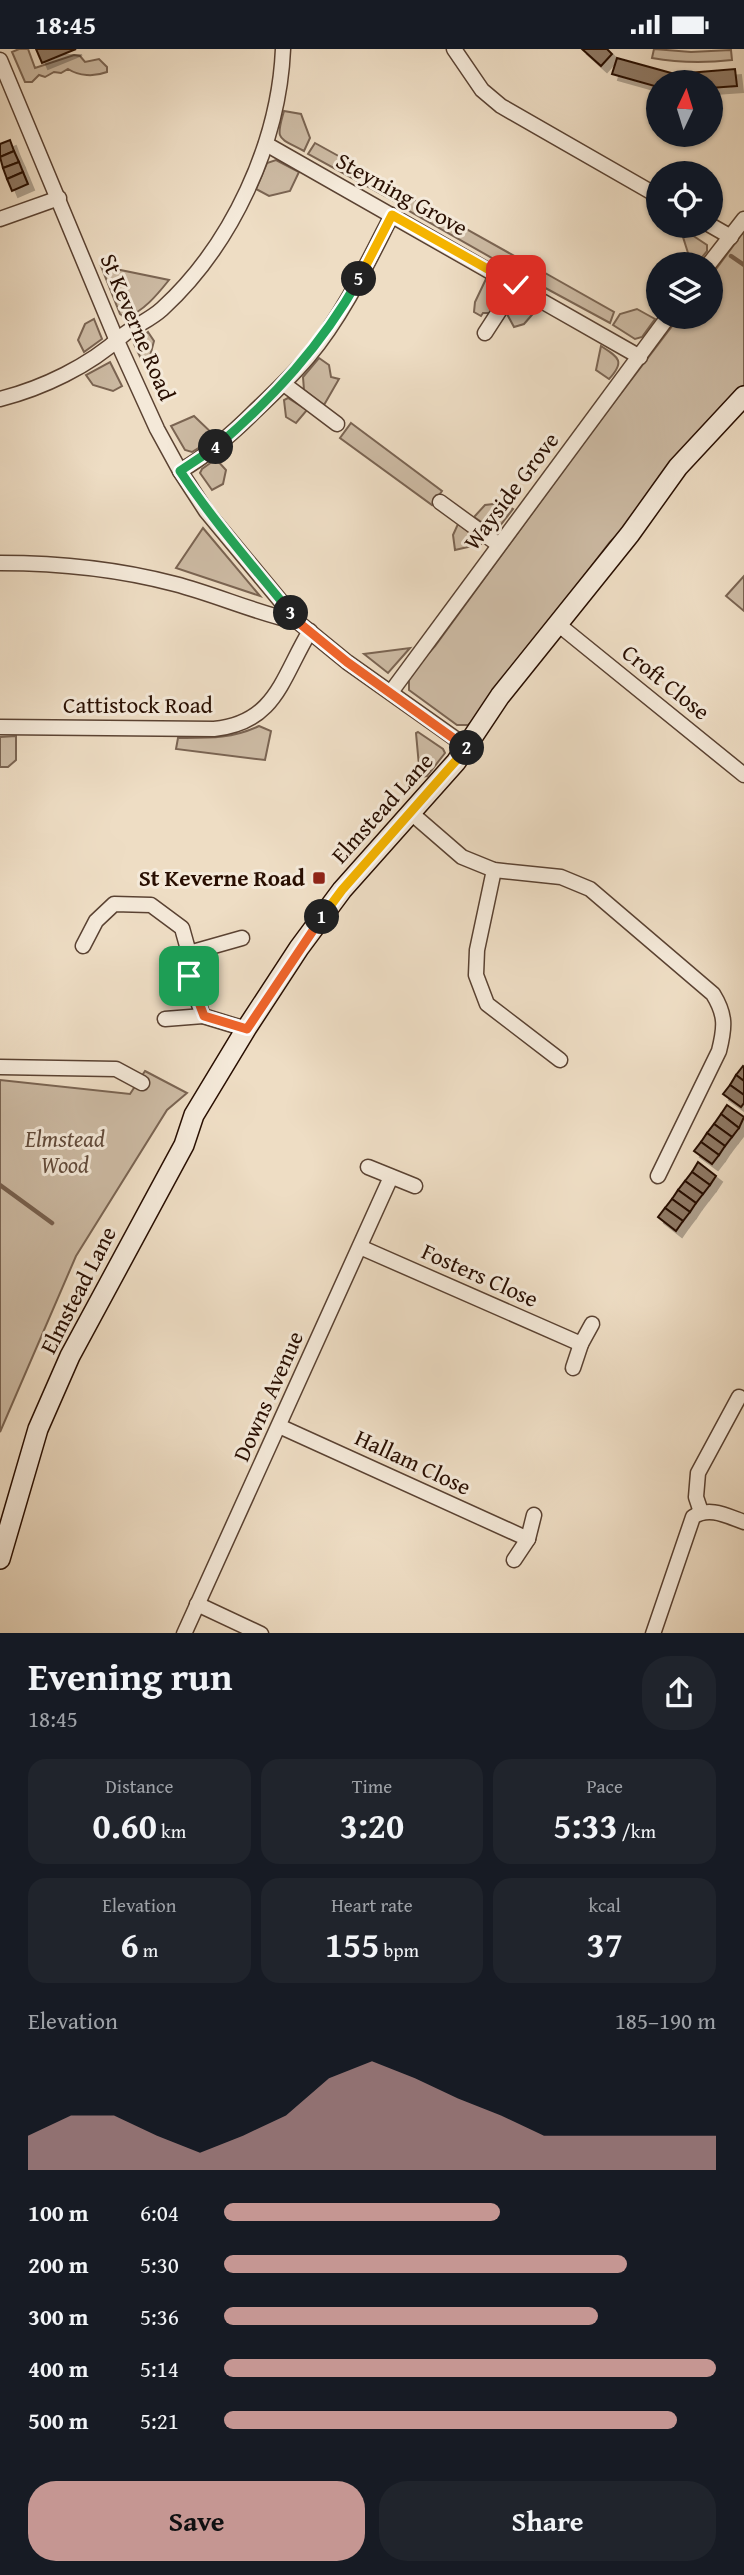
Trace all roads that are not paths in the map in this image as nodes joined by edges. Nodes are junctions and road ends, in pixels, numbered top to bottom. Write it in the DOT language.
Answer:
graph roads {
  1 [pos="283,49"];
  2 [pos="454,49"];
  3 [pos="0,60"];
  4 [pos="6,93"];
  5 [pos="265,144"];
  6 [pos="646,189"];
  7 [pos="59,198"];
  8 [pos="392,215"];
  9 [pos="0,219"];
  10 [pos="744,219"];
  11 [pos="723,232"];
  12 [pos="731,237"];
  13 [pos="719,252"];
  14 [pos="516,285"];
  15 [pos="659,329"];
  16 [pos="485,333"];
  17 [pos="117,341"];
  18 [pos="640,357"];
  19 [pos="284,384"];
  20 [pos="744,396"];
  21 [pos="0,399"];
  22 [pos="337,424"];
  23 [pos="180,471"];
  24 [pos="440,502"];
  25 [pos="499,545"];
  26 [pos="0,563"];
  27 [pos="559,625"];
  28 [pos="304,626"];
  29 [pos="391,692"];
  30 [pos="0,727"];
  31 [pos="467,747"];
  32 [pos="744,775"];
  33 [pos="410,812"];
  34 [pos="494,870"];
  35 [pos="242,938"];
  36 [pos="83,946"];
  37 [pos="189,953"];
  38 [pos="204,1016"];
  39 [pos="165,1019"];
  40 [pos="247,1029"];
  41 [pos="560,1060"];
  42 [pos="0,1067"];
  43 [pos="142,1083"];
  44 [pos="368,1167"];
  45 [pos="391,1177"];
  46 [pos="658,1177"];
  47 [pos="415,1186"];
  48 [pos="360,1247"];
  49 [pos="592,1324"];
  50 [pos="581,1344"];
  51 [pos="573,1368"];
  52 [pos="739,1397"];
  53 [pos="279,1426"];
  54 [pos="701,1512"];
  55 [pos="534,1515"];
  56 [pos="744,1522"];
  57 [pos="528,1539"];
  58 [pos="0,1559"];
  59 [pos="514,1560"];
  60 [pos="197,1604"];
  61 [pos="184,1633"];
  62 [pos="261,1633"];
  63 [pos="653,1633"];
  1 -- 5 [label="street"];
  2 -- 6 [label="street"];
  3 -- 4 [label="street, St Keverne Road"];
  4 -- 7 [label="street, St Keverne Road"];
  5 -- 8 [label="street, Steyning Grove"];
  5 -- 17 [label="street"];
  7 -- 9 [label="street"];
  7 -- 17 [label="street, St Keverne Road"];
  8 -- 14 [label="street, Steyning Grove"];
  8 -- 19 [label="street"];
  10 -- 12 [label="street"];
  11 -- 12 [label="street"];
  12 -- 13 [label="street"];
  14 -- 16 [label="street"];
  14 -- 18 [label="street, Steyning Grove"];
  15 -- 18 [label="street, Wayside Grove"];
  17 -- 21 [label="street"];
  17 -- 23 [label="street, St Keverne Road"];
  18 -- 25 [label="street, Wayside Grove"];
  19 -- 22 [label="street"];
  19 -- 23 [label="street"];
  20 -- 27 [label="street, Elmstead Lane"];
  23 -- 28 [label="street, St Keverne Road"];
  24 -- 25 [label="street"];
  25 -- 29 [label="street, Wayside Grove"];
  26 -- 28 [label="street"];
  27 -- 31 [label="street, Elmstead Lane"];
  27 -- 32 [label="street, Croft Close"];
  28 -- 29 [label="street, St Keverne Road"];
  28 -- 30 [label="street, Cattistock Road"];
  29 -- 31 [label="street, St Keverne Road"];
  31 -- 33 [label="street, Elmstead Lane"];
  33 -- 34 [label="street"];
  33 -- 40 [label="street, Elmstead Lane"];
  34 -- 41 [label="street"];
  34 -- 46 [label="street"];
  35 -- 37 [label="street"];
  36 -- 37 [label="street"];
  37 -- 38 [label="street"];
  38 -- 39 [label="street"];
  38 -- 40 [label="street"];
  40 -- 58 [label="street, Elmstead Lane"];
  42 -- 43 [label="street"];
  44 -- 45 [label="street"];
  45 -- 47 [label="street"];
  45 -- 48 [label="street, Downs Avenue"];
  48 -- 50 [label="street, Fosters Close"];
  48 -- 53 [label="street, Downs Avenue"];
  49 -- 50 [label="street"];
  50 -- 51 [label="street"];
  52 -- 54 [label="street"];
  53 -- 57 [label="street, Hallam Close"];
  53 -- 60 [label="street, Downs Avenue"];
  54 -- 56 [label="street"];
  54 -- 63 [label="street"];
  55 -- 57 [label="street"];
  57 -- 59 [label="street"];
  60 -- 61 [label="street, Downs Avenue"];
  60 -- 62 [label="street"];
}
